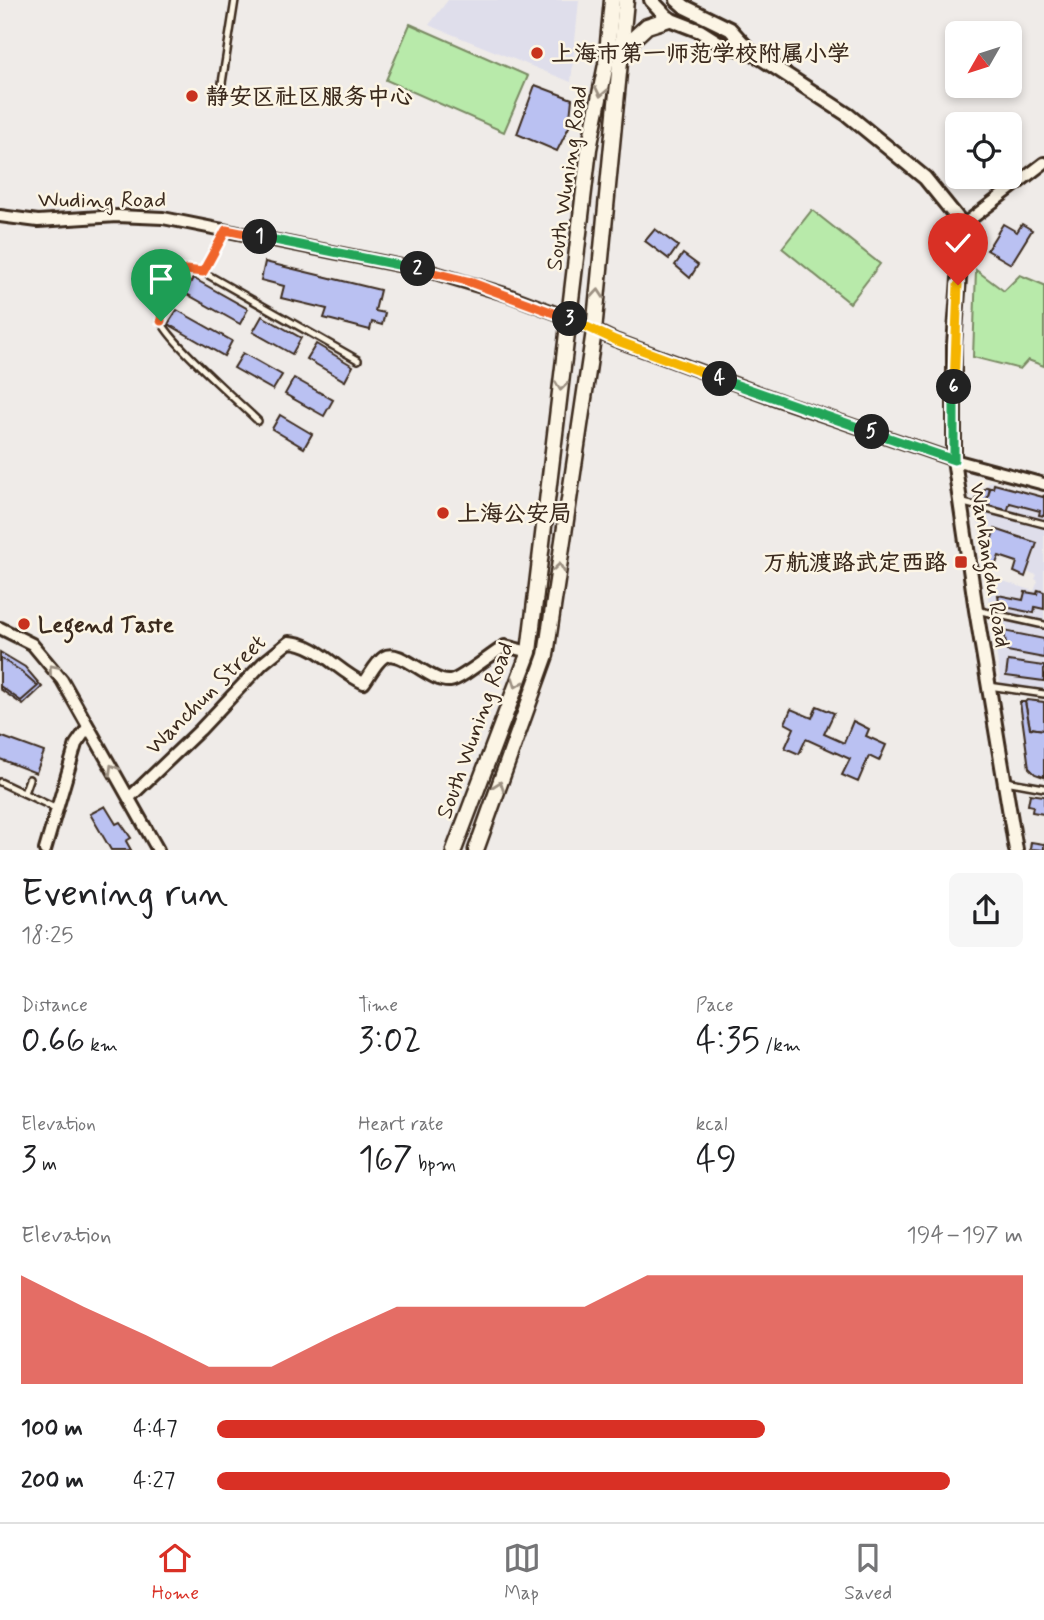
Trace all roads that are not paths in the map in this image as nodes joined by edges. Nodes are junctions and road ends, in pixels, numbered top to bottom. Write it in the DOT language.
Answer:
graph roads {
  1 [pos="235,0"];
  2 [pos="612,0"];
  3 [pos="626,0"];
  4 [pos="652,0"];
  5 [pos="677,0"];
  6 [pos="669,19"];
  7 [pos="620,51"];
  8 [pos="750,51"];
  9 [pos="222,83"];
  10 [pos="1044,163"];
  11 [pos="0,216"];
  12 [pos="963,225"];
  13 [pos="226,230"];
  14 [pos="203,272"];
  15 [pos="569,318"];
  16 [pos="594,331"];
  17 [pos="358,360"];
  18 [pos="258,421"];
  19 [pos="954,460"];
  20 [pos="1044,484"];
  21 [pos="960,502"];
  22 [pos="1044,524"];
  23 [pos="976,611"];
  24 [pos="1044,625"];
  25 [pos="0,628"];
  26 [pos="529,652"];
  27 [pos="989,686"];
  28 [pos="1044,694"];
  29 [pos="88,727"];
  30 [pos="29,779"];
  31 [pos="1005,781"];
  32 [pos="0,782"];
  33 [pos="1044,788"];
  34 [pos="24,793"];
  35 [pos="129,798"];
  36 [pos="57,809"];
  37 [pos="45,850"];
  38 [pos="158,850"];
  39 [pos="454,850"];
  40 [pos="475,850"];
  41 [pos="1016,850"];
  1 -- 9 [label="lane"];
  2 -- 15 [label="main road, South Wuning Road, one-way"];
  3 -- 7 [label="main road, South Wuning Road"];
  4 -- 6 [label="street"];
  5 -- 8 [label="street"];
  6 -- 7 [label="main road"];
  6 -- 8 [label="street"];
  16 -- 7 [label="main road, South Wuning Road, one-way"];
  8 -- 12 [label="street"];
  10 -- 12 [label="street"];
  11 -- 13 [label="street, Wuding Road"];
  12 -- 19 [label="street, Wanhangdu Road"];
  13 -- 14 [label="lane"];
  13 -- 15 [label="street, Wuding Road"];
  14 -- 17 [label="lane"];
  14 -- 18 [label="lane"];
  15 -- 16 [label="street, Wuding Road"];
  15 -- 26 [label="main road, South Wuning Road, one-way"];
  16 -- 19 [label="street, Wuding Road"];
  40 -- 16 [label="main road, South Wuning Road, one-way"];
  19 -- 20 [label="street, Wuding Road"];
  19 -- 21 [label="street, Wanhangdu Road"];
  21 -- 22 [label="lane"];
  21 -- 23 [label="street, Wanhangdu Road"];
  23 -- 24 [label="lane"];
  23 -- 27 [label="street, Wanhangdu Road"];
  29 -- 25 [label="street, one-way"];
  26 -- 35 [label="street, Wanchun Street"];
  26 -- 39 [label="main road, South Wuning Road, one-way"];
  27 -- 28 [label="lane"];
  27 -- 31 [label="street, Wanhangdu Road"];
  35 -- 29 [label="street, one-way"];
  29 -- 36 [label="street"];
  30 -- 34 [label="lane"];
  31 -- 33 [label="lane"];
  31 -- 41 [label="street, Wanhangdu Road"];
  32 -- 34 [label="lane"];
  34 -- 36 [label="lane"];
  35 -- 38 [label="street"];
  36 -- 37 [label="street"];
}
